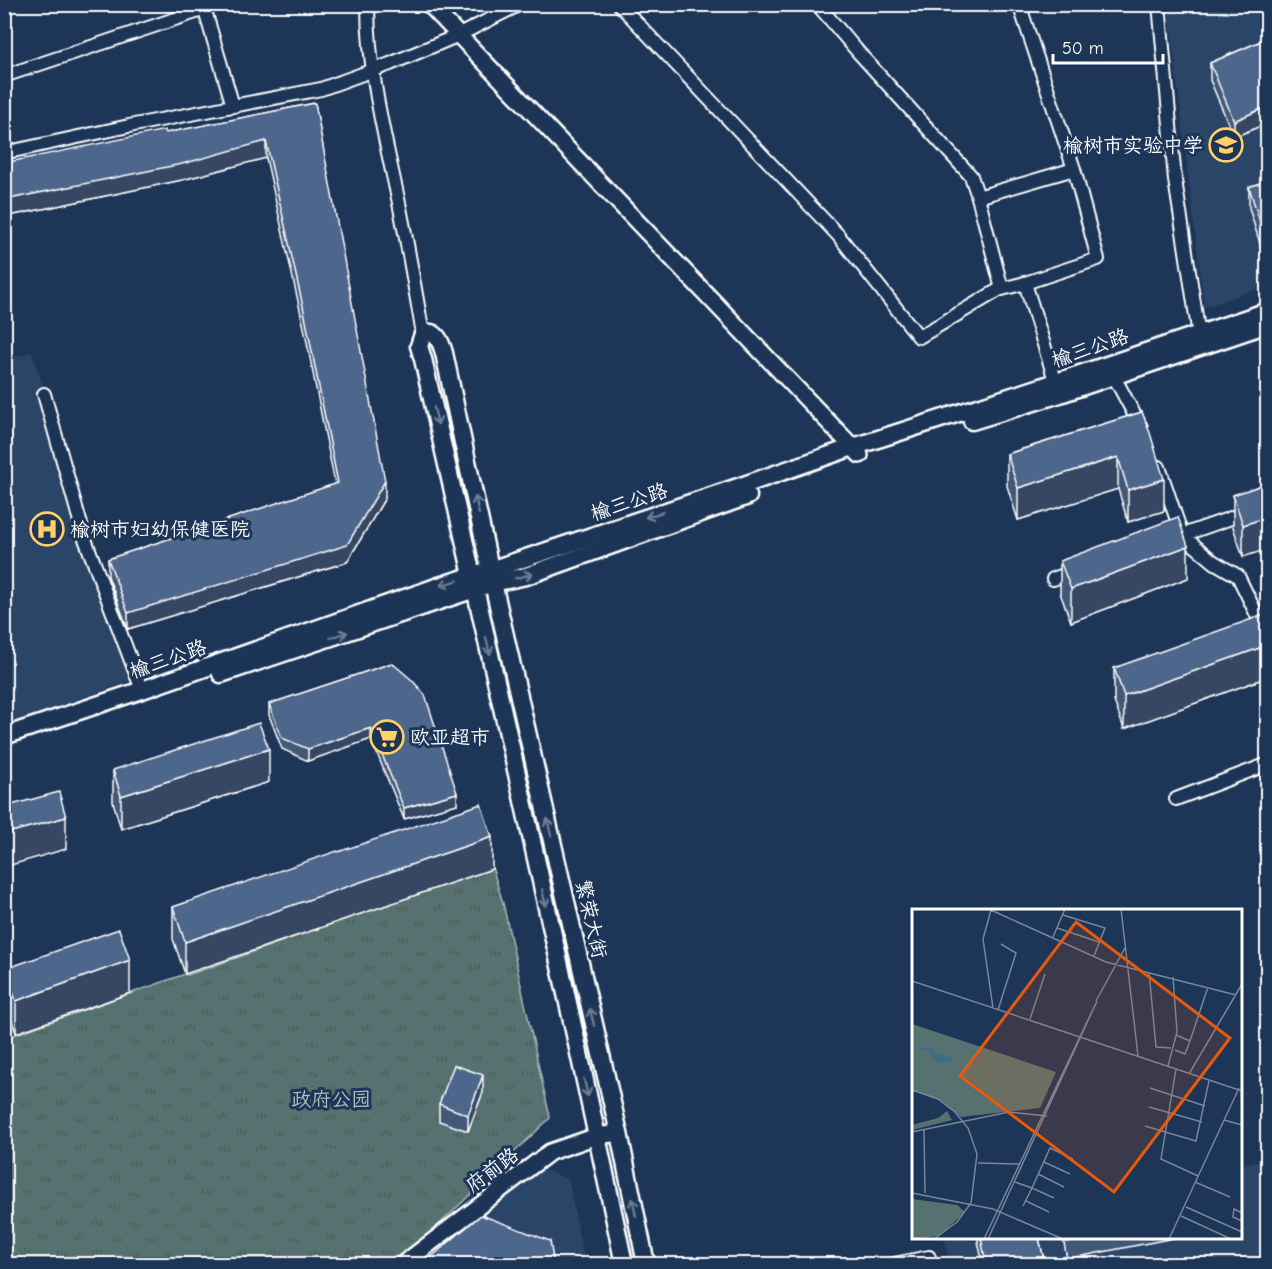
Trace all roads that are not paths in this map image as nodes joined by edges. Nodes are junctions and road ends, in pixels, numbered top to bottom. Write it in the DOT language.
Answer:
graph roads {
  1 [pos="368,4"];
  2 [pos="429,4"];
  3 [pos="520,4"];
  4 [pos="619,4"];
  5 [pos="818,4"];
  6 [pos="1019,4"];
  7 [pos="1159,4"];
  8 [pos="204,7"];
  9 [pos="459,36"];
  10 [pos="373,70"];
  11 [pos="4,76"];
  12 [pos="233,106"];
  13 [pos="4,153"];
  14 [pos="1074,169"];
  15 [pos="978,197"];
  16 [pos="1025,283"];
  17 [pos="1002,288"];
  18 [pos="1268,310"];
  19 [pos="1268,324"];
  20 [pos="423,334"];
  21 [pos="1200,340"];
  22 [pos="1110,370"];
  23 [pos="1058,388"];
  24 [pos="44,394"];
  25 [pos="1145,434"];
  26 [pos="857,451"];
  27 [pos="1154,454"];
  28 [pos="1268,505"];
  29 [pos="1182,535"];
  30 [pos="1161,542"];
  31 [pos="1086,568"];
  32 [pos="492,576"];
  33 [pos="1053,579"];
  34 [pos="474,582"];
  35 [pos="1262,631"];
  36 [pos="142,690"];
  37 [pos="4,736"];
  38 [pos="4,747"];
  39 [pos="1268,764"];
  40 [pos="1176,799"];
  41 [pos="619,1133"];
  42 [pos="597,1136"];
  43 [pos="929,1257"];
  44 [pos="406,1264"];
  45 [pos="624,1264"];
  46 [pos="646,1264"];
  47 [pos="894,1264"];
  1 -- 10 [label="street"];
  2 -- 9 [label="street"];
  3 -- 9 [label="street"];
  4 -- 17 [label="street"];
  5 -- 15 [label="street"];
  6 -- 14 [label="street"];
  7 -- 21 [label="street"];
  8 -- 11 [label="street"];
  8 -- 12 [label="street"];
  9 -- 10 [label="street"];
  9 -- 26 [label="street"];
  10 -- 12 [label="street"];
  10 -- 20 [label="street"];
  12 -- 13 [label="street"];
  14 -- 15 [label="street"];
  14 -- 16 [label="street"];
  15 -- 17 [label="street"];
  16 -- 17 [label="street"];
  16 -- 23 [label="street"];
  18 -- 21 [label="main road, 榆三公路"];
  19 -- 21 [label="main road, 榆三公路"];
  32 -- 20 [label="main road, 繁荣大街, one-way"];
  20 -- 34 [label="main road, 繁荣大街, one-way"];
  21 -- 22 [label="main road, 榆三公路"];
  22 -- 23 [label="main road, 榆三公路"];
  22 -- 25 [label="street"];
  23 -- 26 [label="main road, 榆三公路"];
  24 -- 36 [label="street"];
  26 -- 32 [label="main road, 榆三公路"];
  27 -- 29 [label="street"];
  28 -- 29 [label="street"];
  29 -- 30 [label="street"];
  29 -- 35 [label="street"];
  31 -- 33 [label="street"];
  32 -- 34 [label="main road, 榆三公路"];
  41 -- 32 [label="main road, 繁荣大街, one-way"];
  34 -- 36 [label="main road, 榆三公路, one-way"];
  38 -- 34 [label="main road, 榆三公路, one-way"];
  34 -- 42 [label="main road, 繁荣大街, one-way"];
  36 -- 37 [label="main road, 榆三公路"];
  39 -- 40 [label="street"];
  41 -- 42 [label="street, 府前路"];
  46 -- 41 [label="main road, 繁荣大街, one-way"];
  42 -- 44 [label="street, 府前路"];
  42 -- 45 [label="main road, 繁荣大街"];
  43 -- 47 [label="street"];
}
